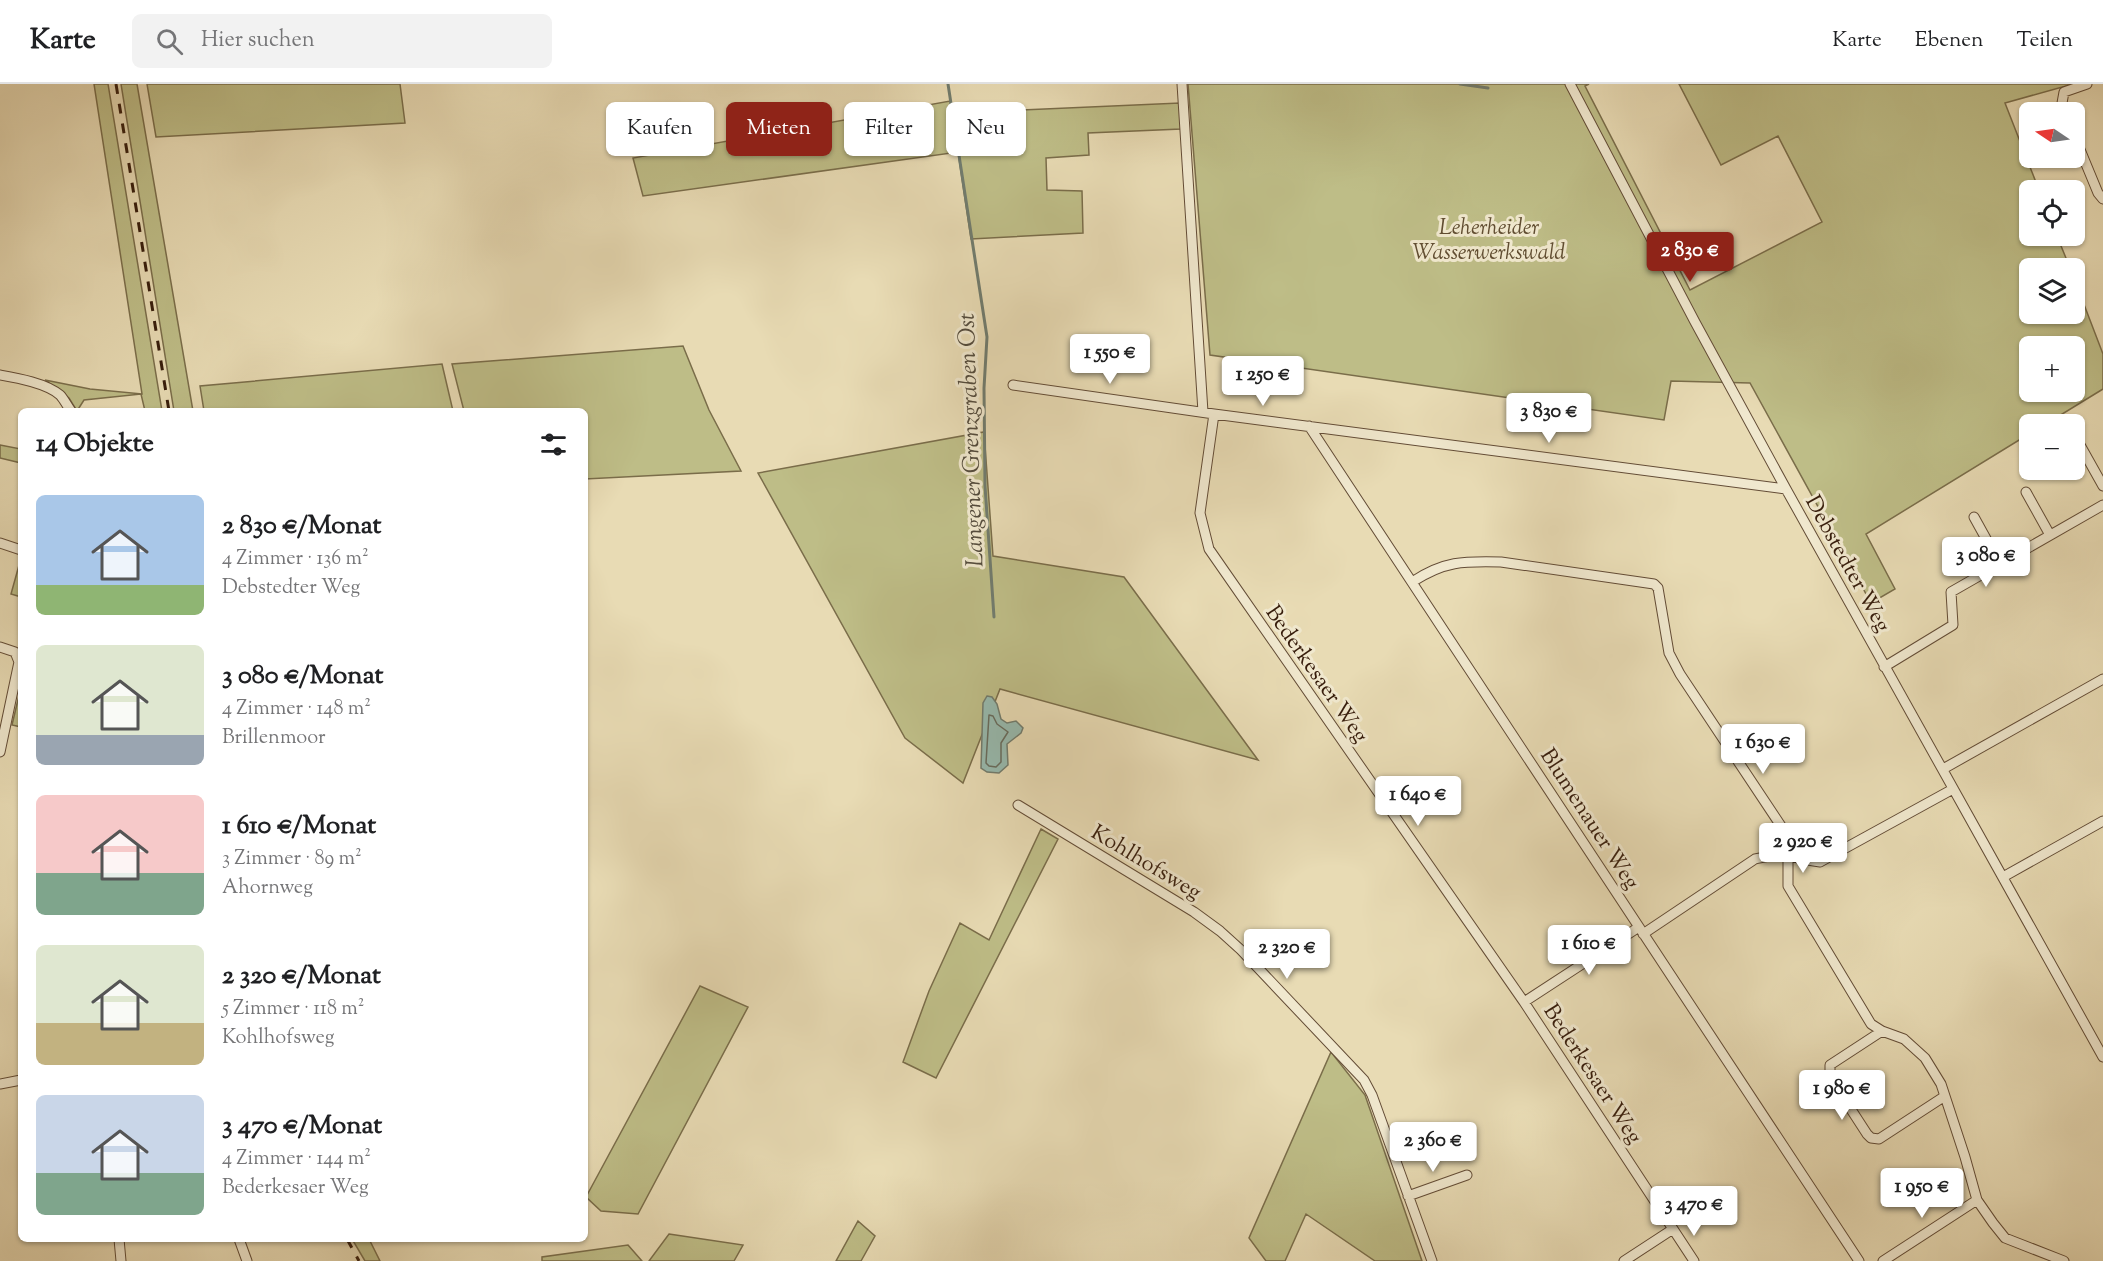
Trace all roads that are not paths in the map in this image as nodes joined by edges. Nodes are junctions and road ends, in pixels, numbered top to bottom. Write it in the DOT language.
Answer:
graph roads {
  1 [pos="1182,84"];
  2 [pos="1570,84"];
  3 [pos="2087,84"];
  4 [pos="2062,102"];
  5 [pos="2085,162"];
  6 [pos="2103,199"];
  7 [pos="0,375"];
  8 [pos="1013,385"];
  9 [pos="69,408"];
  10 [pos="1203,412"];
  11 [pos="1214,414"];
  12 [pos="1309,426"];
  13 [pos="2085,454"];
  14 [pos="2103,486"];
  15 [pos="1786,489"];
  16 [pos="2026,492"];
  17 [pos="2103,505"];
  18 [pos="1974,517"];
  19 [pos="2050,535"];
  20 [pos="0,543"];
  21 [pos="18,549"];
  22 [pos="2000,564"];
  23 [pos="1412,582"];
  24 [pos="0,647"];
  25 [pos="18,658"];
  26 [pos="1884,667"];
  27 [pos="18,670"];
  28 [pos="2103,679"];
  29 [pos="1,741"];
  30 [pos="0,752"];
  31 [pos="1943,769"];
  32 [pos="1953,789"];
  33 [pos="1018,805"];
  34 [pos="2103,822"];
  35 [pos="1788,855"];
  36 [pos="2003,877"];
  37 [pos="1641,930"];
  38 [pos="1524,1002"];
  39 [pos="1882,1031"];
  40 [pos="2103,1057"];
  41 [pos="18,1081"];
  42 [pos="0,1084"];
  43 [pos="1945,1096"];
  44 [pos="1467,1175"];
  45 [pos="1408,1196"];
  46 [pos="1977,1200"];
  47 [pos="1673,1228"];
  48 [pos="119,1242"];
  49 [pos="240,1242"];
  50 [pos="121,1261"];
  51 [pos="247,1261"];
  52 [pos="1432,1261"];
  53 [pos="1624,1261"];
  54 [pos="1694,1261"];
  55 [pos="1859,1261"];
  56 [pos="1882,1261"];
  57 [pos="2064,1261"];
  1 -- 10 [label="street"];
  2 -- 15 [label="street, Debstedter Weg"];
  3 -- 4 [label="street"];
  5 -- 6 [label="street"];
  7 -- 9 [label="street"];
  8 -- 10 [label="street"];
  10 -- 11 [label="street"];
  11 -- 12 [label="street"];
  11 -- 38 [label="street, Bederkesaer Weg"];
  12 -- 15 [label="street"];
  12 -- 23 [label="street, Blumenauer Weg"];
  13 -- 14 [label="street"];
  15 -- 26 [label="street, Debstedter Weg"];
  16 -- 19 [label="street"];
  17 -- 19 [label="street"];
  18 -- 22 [label="street"];
  19 -- 22 [label="street"];
  20 -- 21 [label="street"];
  22 -- 26 [label="street"];
  23 -- 35 [label="street"];
  23 -- 37 [label="street, Blumenauer Weg"];
  24 -- 25 [label="street"];
  26 -- 31 [label="street, Debstedter Weg"];
  27 -- 29 [label="street"];
  28 -- 31 [label="street"];
  29 -- 30 [label="street"];
  31 -- 32 [label="street, Debstedter Weg"];
  32 -- 35 [label="street"];
  32 -- 36 [label="street, Debstedter Weg"];
  33 -- 45 [label="street, Kohlhofsweg"];
  34 -- 36 [label="street"];
  35 -- 37 [label="street"];
  35 -- 39 [label="street"];
  36 -- 40 [label="street, Debstedter Weg"];
  37 -- 38 [label="street"];
  37 -- 55 [label="street, Blumenauer Weg"];
  38 -- 47 [label="street, Bederkesaer Weg"];
  39 -- 43 [label="street"];
  39 -- 43 [label="street"];
  41 -- 42 [label="street"];
  43 -- 46 [label="street"];
  44 -- 45 [label="street"];
  45 -- 52 [label="street, Kohlhofsweg"];
  46 -- 56 [label="street"];
  46 -- 57 [label="street"];
  47 -- 53 [label="street"];
  47 -- 54 [label="street, Bederkesaer Weg"];
  48 -- 50 [label="street"];
  49 -- 51 [label="street"];
}
